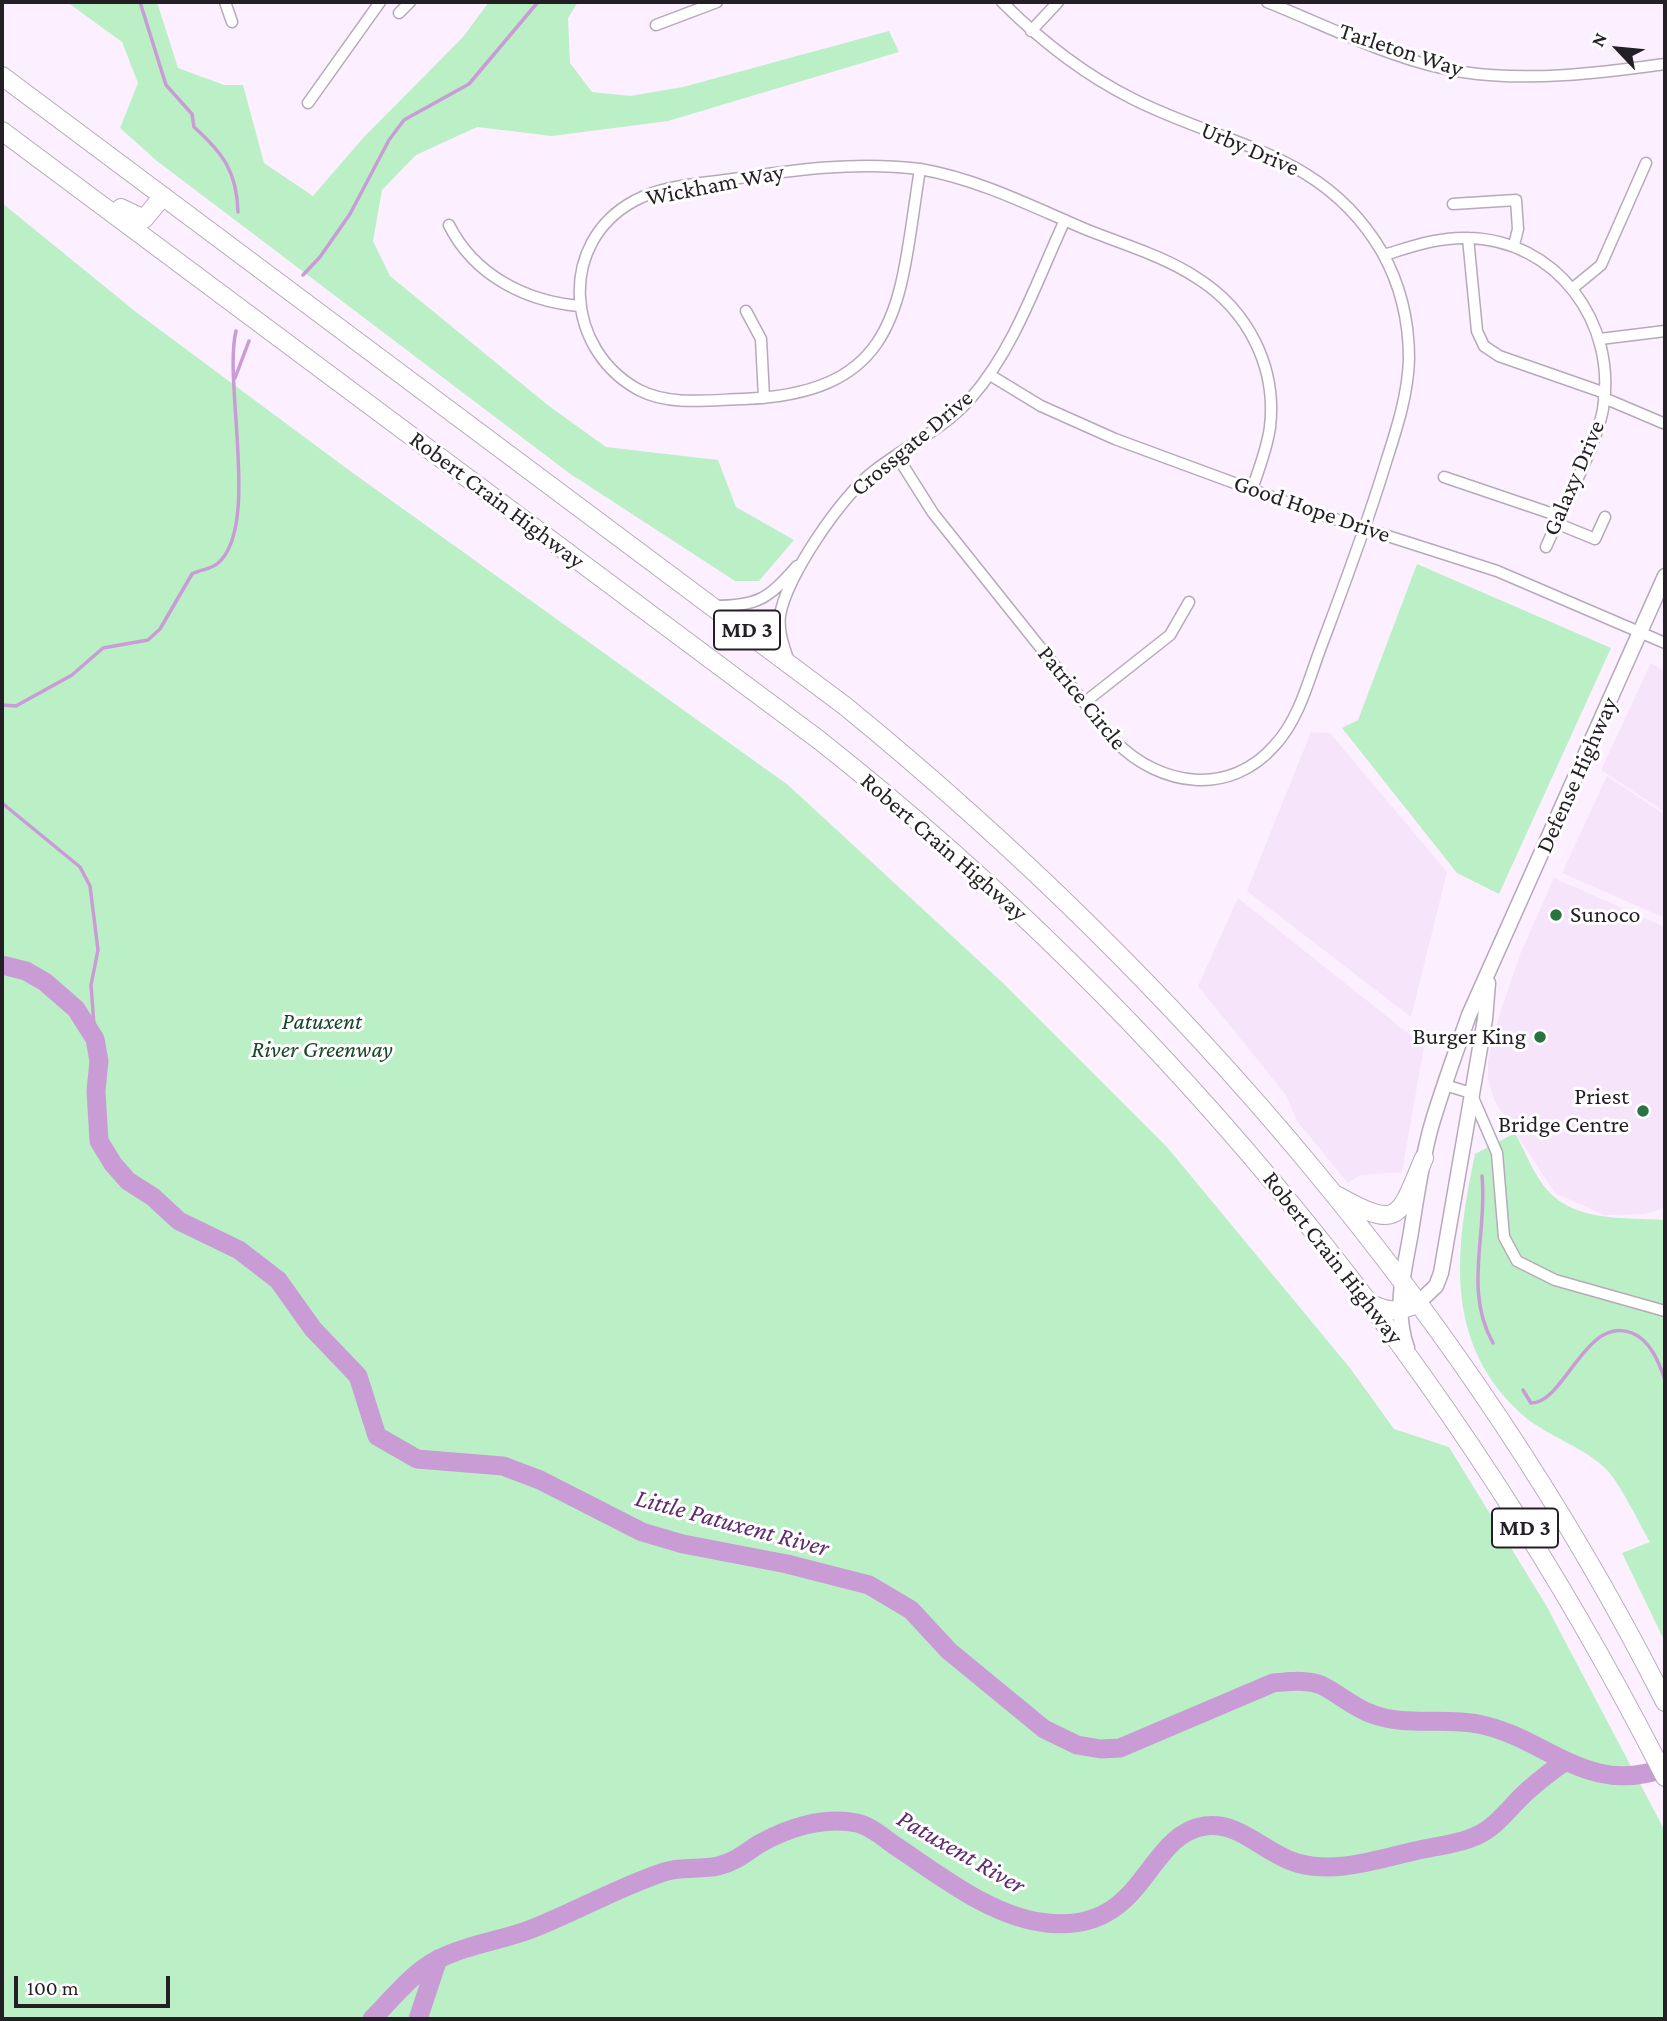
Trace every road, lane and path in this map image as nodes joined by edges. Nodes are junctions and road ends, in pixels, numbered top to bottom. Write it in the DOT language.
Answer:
graph roads {
  1 [pos="225,2"];
  2 [pos="380,2"];
  3 [pos="410,2"];
  4 [pos="717,2"];
  5 [pos="1002,2"];
  6 [pos="1058,2"];
  7 [pos="1267,2"];
  8 [pos="398,13"];
  9 [pos="232,22"];
  10 [pos="656,24"];
  11 [pos="1031,31"];
  12 [pos="1665,65"];
  13 [pos="2,76"];
  14 [pos="309,103"];
  15 [pos="2,131"];
  16 [pos="1646,163"];
  17 [pos="51,168"];
  18 [pos="920,169"];
  19 [pos="163,196"];
  20 [pos="1453,205"];
  21 [pos="1065,220"];
  22 [pos="449,225"];
  23 [pos="1468,238"];
  24 [pos="1514,245"];
  25 [pos="1384,255"];
  26 [pos="1573,288"];
  27 [pos="579,306"];
  28 [pos="746,311"];
  29 [pos="1665,331"];
  30 [pos="1600,340"];
  31 [pos="990,374"];
  32 [pos="1604,396"];
  33 [pos="764,398"];
  34 [pos="1662,423"];
  35 [pos="897,456"];
  36 [pos="1444,477"];
  37 [pos="1252,489"];
  38 [pos="1605,517"];
  39 [pos="1558,519"];
  40 [pos="1366,529"];
  41 [pos="1546,547"];
  42 [pos="810,550"];
  43 [pos="1665,576"];
  44 [pos="1189,602"];
  45 [pos="714,606"];
  46 [pos="1640,633"];
  47 [pos="1665,643"];
  48 [pos="790,663"];
  49 [pos="1084,702"];
  50 [pos="1489,975"];
  51 [pos="1445,1085"];
  52 [pos="1471,1093"];
  53 [pos="1424,1158"];
  54 [pos="1332,1193"];
  55 [pos="1402,1283"];
  56 [pos="1370,1303"];
  57 [pos="1417,1304"];
  58 [pos="1399,1311"];
  59 [pos="1665,1311"];
  60 [pos="1409,1354"];
  61 [pos="1663,1698"];
  62 [pos="1665,1777"];
  1 -- 9 [label="street"];
  2 -- 14 [label="street"];
  3 -- 8 [label="street"];
  4 -- 10 [label="street"];
  5 -- 11 [label="street, Urby Drive"];
  6 -- 11 [label="street"];
  7 -- 12 [label="street, Tarleton Way"];
  11 -- 25 [label="street, Urby Drive"];
  13 -- 19 [label="highway, Robert Crain Highway / MD 3"];
  15 -- 17 [label="highway, Robert Crain Highway / MD 3"];
  16 -- 26 [label="street"];
  17 -- 19 [label="highway"];
  17 -- 56 [label="highway, Robert Crain Highway / MD 3"];
  18 -- 21 [label="street, Wickham Way"];
  18 -- 27 [label="street, Wickham Way"];
  18 -- 33 [label="street, Wickham Way"];
  19 -- 45 [label="highway, Robert Crain Highway / MD 3"];
  20 -- 24 [label="street"];
  21 -- 31 [label="street, Crossgate Drive"];
  21 -- 37 [label="street, Wickham Way"];
  22 -- 27 [label="street"];
  23 -- 24 [label="street, Galaxy Drive"];
  23 -- 25 [label="street, Galaxy Drive"];
  23 -- 32 [label="street"];
  24 -- 26 [label="street, Galaxy Drive"];
  25 -- 40 [label="street, Urby Drive"];
  26 -- 30 [label="street, Galaxy Drive"];
  27 -- 33 [label="street, Wickham Way"];
  28 -- 33 [label="street"];
  29 -- 30 [label="street"];
  30 -- 32 [label="street, Galaxy Drive"];
  31 -- 35 [label="street, Crossgate Drive"];
  31 -- 37 [label="street, Good Hope Drive"];
  32 -- 34 [label="street"];
  32 -- 39 [label="street, Galaxy Drive"];
  35 -- 42 [label="street, Crossgate Drive"];
  35 -- 49 [label="street, Patrice Circle"];
  36 -- 39 [label="street"];
  37 -- 40 [label="street, Good Hope Drive"];
  38 -- 39 [label="street"];
  39 -- 41 [label="street, Galaxy Drive"];
  40 -- 46 [label="street, Good Hope Drive"];
  40 -- 49 [label="street, Patrice Circle"];
  42 -- 45 [label="street, Crossgate Drive"];
  42 -- 48 [label="street, Crossgate Drive"];
  43 -- 46 [label="main road, Defense Highway"];
  44 -- 49 [label="street"];
  45 -- 48 [label="highway, Robert Crain Highway / MD 3"];
  46 -- 47 [label="street, Good Hope Drive"];
  46 -- 50 [label="main road, Defense Highway"];
  48 -- 54 [label="highway, Robert Crain Highway / MD 3"];
  50 -- 51 [label="main road, Defense Highway"];
  50 -- 52 [label="main road, Defense Highway"];
  51 -- 52 [label="street"];
  51 -- 53 [label="main road, Defense Highway"];
  52 -- 57 [label="main road, Defense Highway"];
  52 -- 59 [label="street"];
  53 -- 54 [label="highway"];
  53 -- 55 [label="main road, Defense Highway"];
  54 -- 55 [label="highway, Robert Crain Highway / MD 3"];
  55 -- 57 [label="highway, Robert Crain Highway / MD 3"];
  55 -- 58 [label="main road, Defense Highway"];
  56 -- 58 [label="highway"];
  56 -- 60 [label="highway, Robert Crain Highway / MD 3"];
  57 -- 58 [label="highway"];
  57 -- 61 [label="highway, Robert Crain Highway / MD 3"];
  58 -- 60 [label="main road, Defense Highway"];
  60 -- 62 [label="highway, Robert Crain Highway / MD 3"];
}
